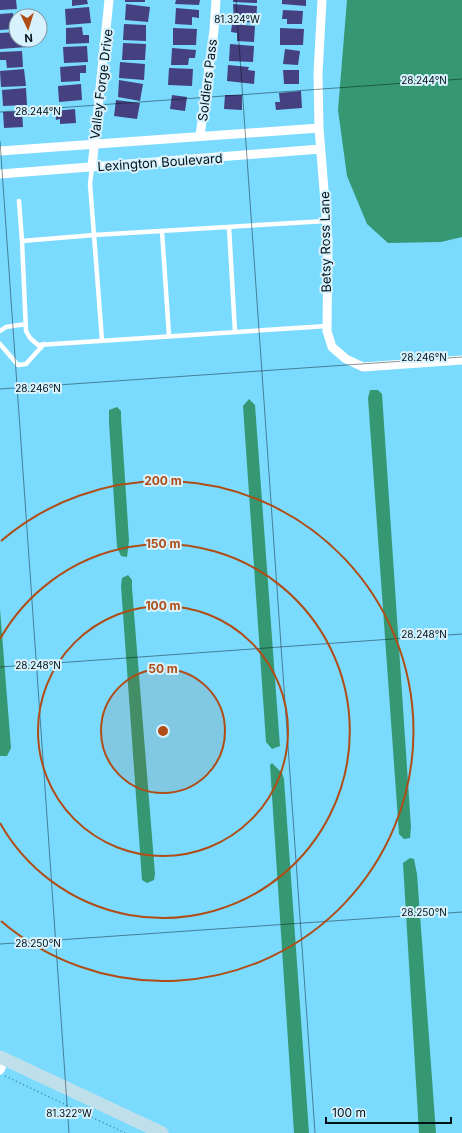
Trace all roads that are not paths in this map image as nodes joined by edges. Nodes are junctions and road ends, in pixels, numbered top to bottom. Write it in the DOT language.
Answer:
graph roads {
  1 [pos="109,0"];
  2 [pos="216,0"];
  3 [pos="322,0"];
  4 [pos="319,128"];
  5 [pos="200,136"];
  6 [pos="93,145"];
  7 [pos="320,149"];
  8 [pos="0,151"];
  9 [pos="92,167"];
  10 [pos="0,174"];
  11 [pos="19,201"];
  12 [pos="326,221"];
  13 [pos="229,227"];
  14 [pos="162,231"];
  15 [pos="94,235"];
  16 [pos="22,241"];
  17 [pos="26,324"];
  18 [pos="327,326"];
  19 [pos="0,331"];
  20 [pos="235,332"];
  21 [pos="169,336"];
  22 [pos="102,340"];
  23 [pos="0,344"];
  24 [pos="44,344"];
  25 [pos="462,360"];
  26 [pos="2,1062"];
  27 [pos="162,1133"];
  1 -- 6 [label="street, Valley Forge Drive"];
  2 -- 5 [label="street, Soldiers Pass"];
  3 -- 4 [label="street, Betsy Ross Lane"];
  4 -- 5 [label="street, Lexington Boulevard"];
  4 -- 7 [label="street, Betsy Ross Lane"];
  5 -- 6 [label="street, Lexington Boulevard"];
  6 -- 8 [label="street, Lexington Boulevard"];
  6 -- 9 [label="street, Valley Forge Drive"];
  7 -- 9 [label="street, Lexington Boulevard"];
  7 -- 12 [label="street, Betsy Ross Lane"];
  9 -- 10 [label="street, Lexington Boulevard"];
  9 -- 15 [label="lane"];
  11 -- 16 [label="lane"];
  12 -- 13 [label="lane"];
  12 -- 18 [label="street, Betsy Ross Lane"];
  13 -- 14 [label="lane"];
  13 -- 20 [label="lane"];
  14 -- 15 [label="lane"];
  14 -- 21 [label="lane"];
  15 -- 16 [label="lane"];
  15 -- 22 [label="lane"];
  16 -- 17 [label="lane"];
  17 -- 19 [label="lane"];
  17 -- 24 [label="lane"];
  18 -- 20 [label="lane"];
  18 -- 25 [label="street, Betsy Ross Lane"];
  20 -- 21 [label="lane"];
  21 -- 22 [label="lane"];
  22 -- 24 [label="lane"];
  23 -- 24 [label="lane"];
  26 -- 27 [label="main road"];
}
